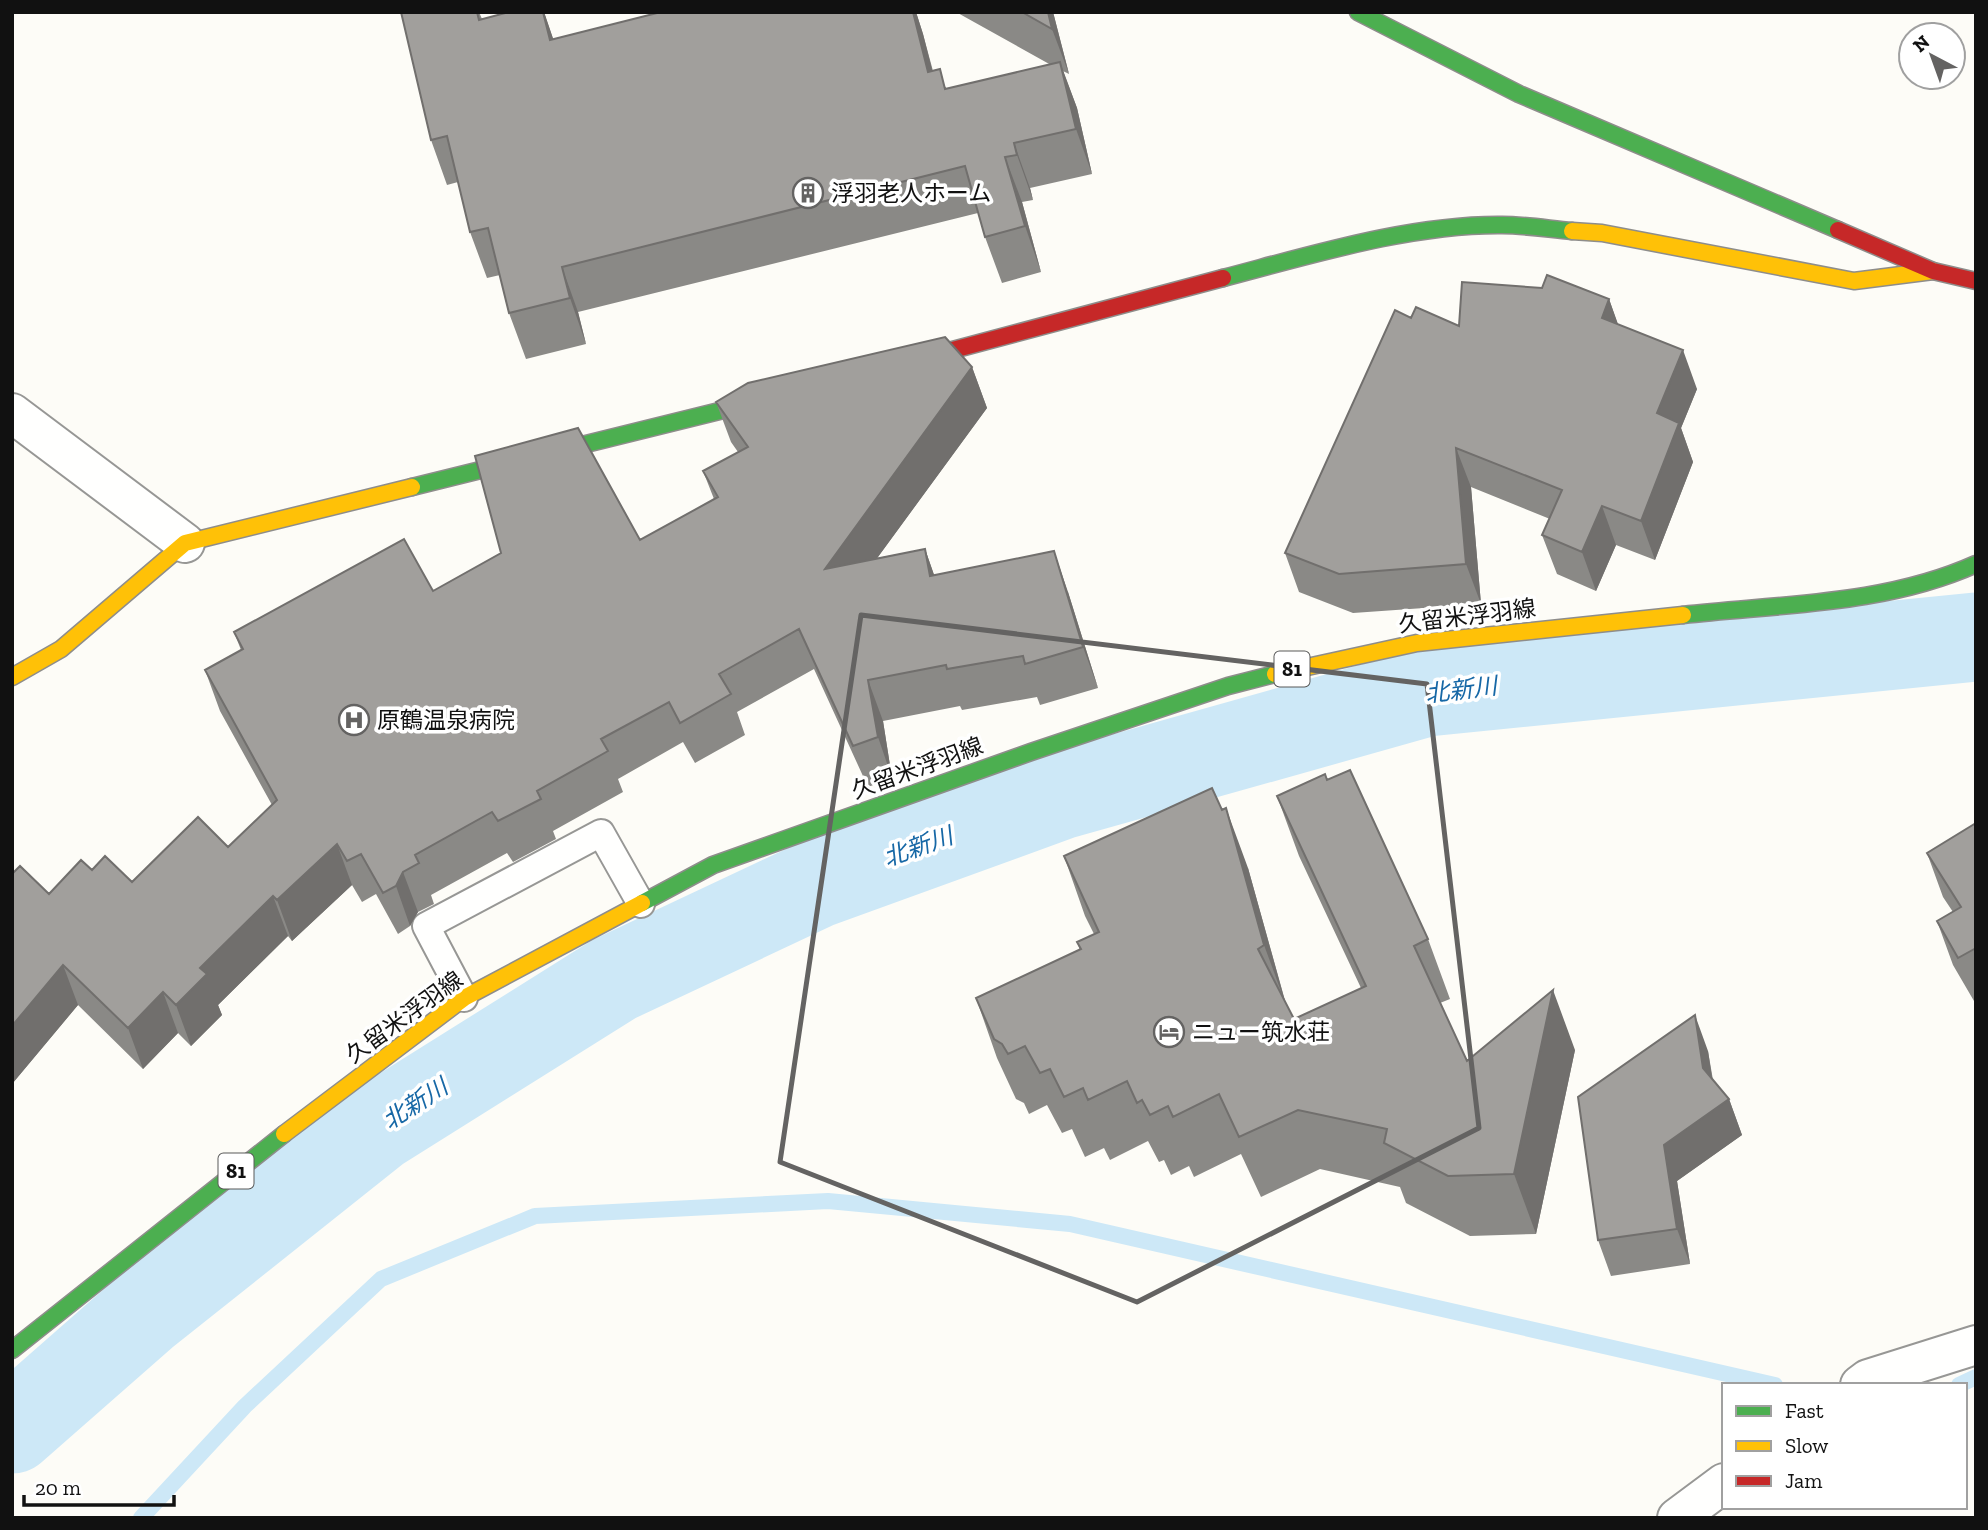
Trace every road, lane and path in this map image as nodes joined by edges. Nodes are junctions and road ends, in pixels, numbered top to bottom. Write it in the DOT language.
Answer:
graph roads {
  1 [pos="1358,12"];
  2 [pos="1933,271"];
  3 [pos="1976,281"];
  4 [pos="881,369"];
  5 [pos="789,394"];
  6 [pos="12,413"];
  7 [pos="185,543"];
  8 [pos="1976,564"];
  9 [pos="12,677"];
  10 [pos="641,904"];
  11 [pos="464,998"];
  12 [pos="1976,1345"];
  13 [pos="12,1350"];
  14 [pos="1864,1382"];
  15 [pos="1722,1484"];
  16 [pos="1677,1518"];
  1 -- 2 [label="street"];
  2 -- 3 [label="street"];
  2 -- 4 [label="street"];
  5 -- 7 [label="street"];
  6 -- 7 [label="street"];
  7 -- 9 [label="street"];
  8 -- 10 [label="street, 久留米浮羽線 / 81"];
  10 -- 11 [label="street, 久留米浮羽線 / 81"];
  10 -- 11 [label="lane"];
  11 -- 13 [label="street, 久留米浮羽線 / 81"];
  12 -- 14 [label="street"];
  15 -- 16 [label="street"];
}
